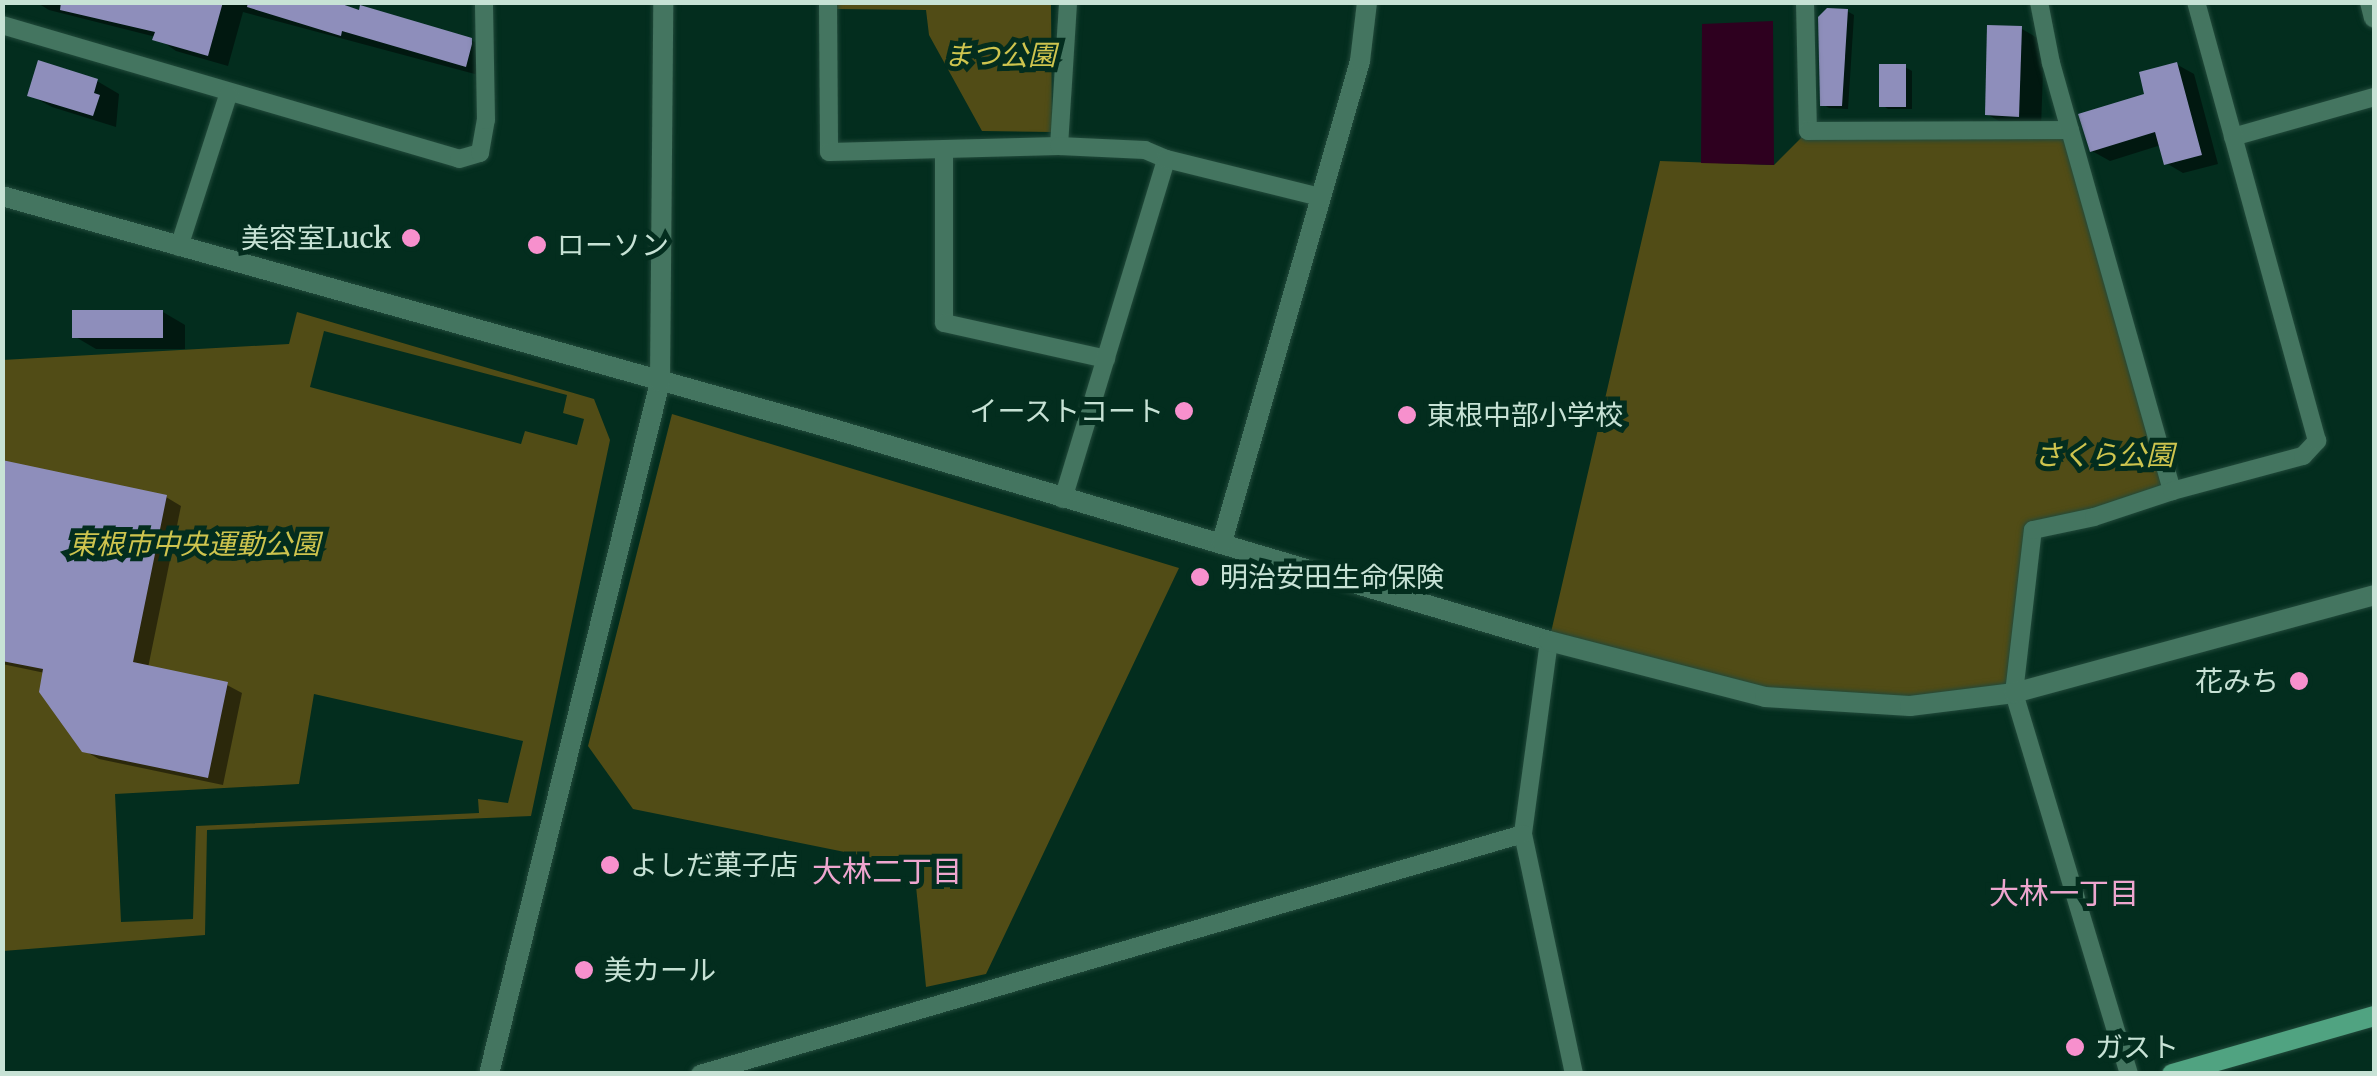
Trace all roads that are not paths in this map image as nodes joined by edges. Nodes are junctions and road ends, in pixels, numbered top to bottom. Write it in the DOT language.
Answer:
graph roads {
  1 [pos="484,2"];
  2 [pos="663,2"];
  3 [pos="828,2"];
  4 [pos="1068,2"];
  5 [pos="1367,2"];
  6 [pos="1805,2"];
  7 [pos="2039,2"];
  8 [pos="2196,2"];
  9 [pos="2370,2"];
  10 [pos="2374,18"];
  11 [pos="2,25"];
  12 [pos="228,95"];
  13 [pos="2374,96"];
  14 [pos="2070,130"];
  15 [pos="2233,137"];
  16 [pos="1060,146"];
  17 [pos="944,149"];
  18 [pos="1166,159"];
  19 [pos="2,196"];
  20 [pos="1320,197"];
  21 [pos="179,247"];
  22 [pos="1106,359"];
  23 [pos="660,382"];
  24 [pos="2172,491"];
  25 [pos="1063,499"];
  26 [pos="1222,542"];
  27 [pos="2374,595"];
  28 [pos="1549,641"];
  29 [pos="2014,692"];
  30 [pos="1522,834"];
  31 [pos="2374,1016"];
  32 [pos="489,1074"];
  33 [pos="700,1074"];
  34 [pos="1574,1074"];
  35 [pos="2128,1074"];
  36 [pos="2172,1074"];
  1 -- 12 [label="street"];
  2 -- 23 [label="street"];
  3 -- 17 [label="street"];
  4 -- 16 [label="street"];
  5 -- 20 [label="street"];
  6 -- 14 [label="street"];
  7 -- 14 [label="street"];
  8 -- 15 [label="street"];
  9 -- 10 [label="street"];
  11 -- 12 [label="street"];
  12 -- 21 [label="street"];
  13 -- 15 [label="street"];
  14 -- 24 [label="street"];
  15 -- 24 [label="street"];
  16 -- 17 [label="street"];
  16 -- 18 [label="street"];
  17 -- 22 [label="street"];
  18 -- 20 [label="street"];
  18 -- 22 [label="street"];
  19 -- 21 [label="street"];
  20 -- 26 [label="street"];
  21 -- 23 [label="street"];
  22 -- 25 [label="street"];
  23 -- 25 [label="street"];
  23 -- 32 [label="street"];
  24 -- 29 [label="street"];
  25 -- 26 [label="street"];
  26 -- 28 [label="street"];
  27 -- 29 [label="street"];
  28 -- 29 [label="street"];
  28 -- 30 [label="street"];
  29 -- 35 [label="street"];
  30 -- 33 [label="street"];
  30 -- 34 [label="street"];
  31 -- 36 [label="main road"];
}
